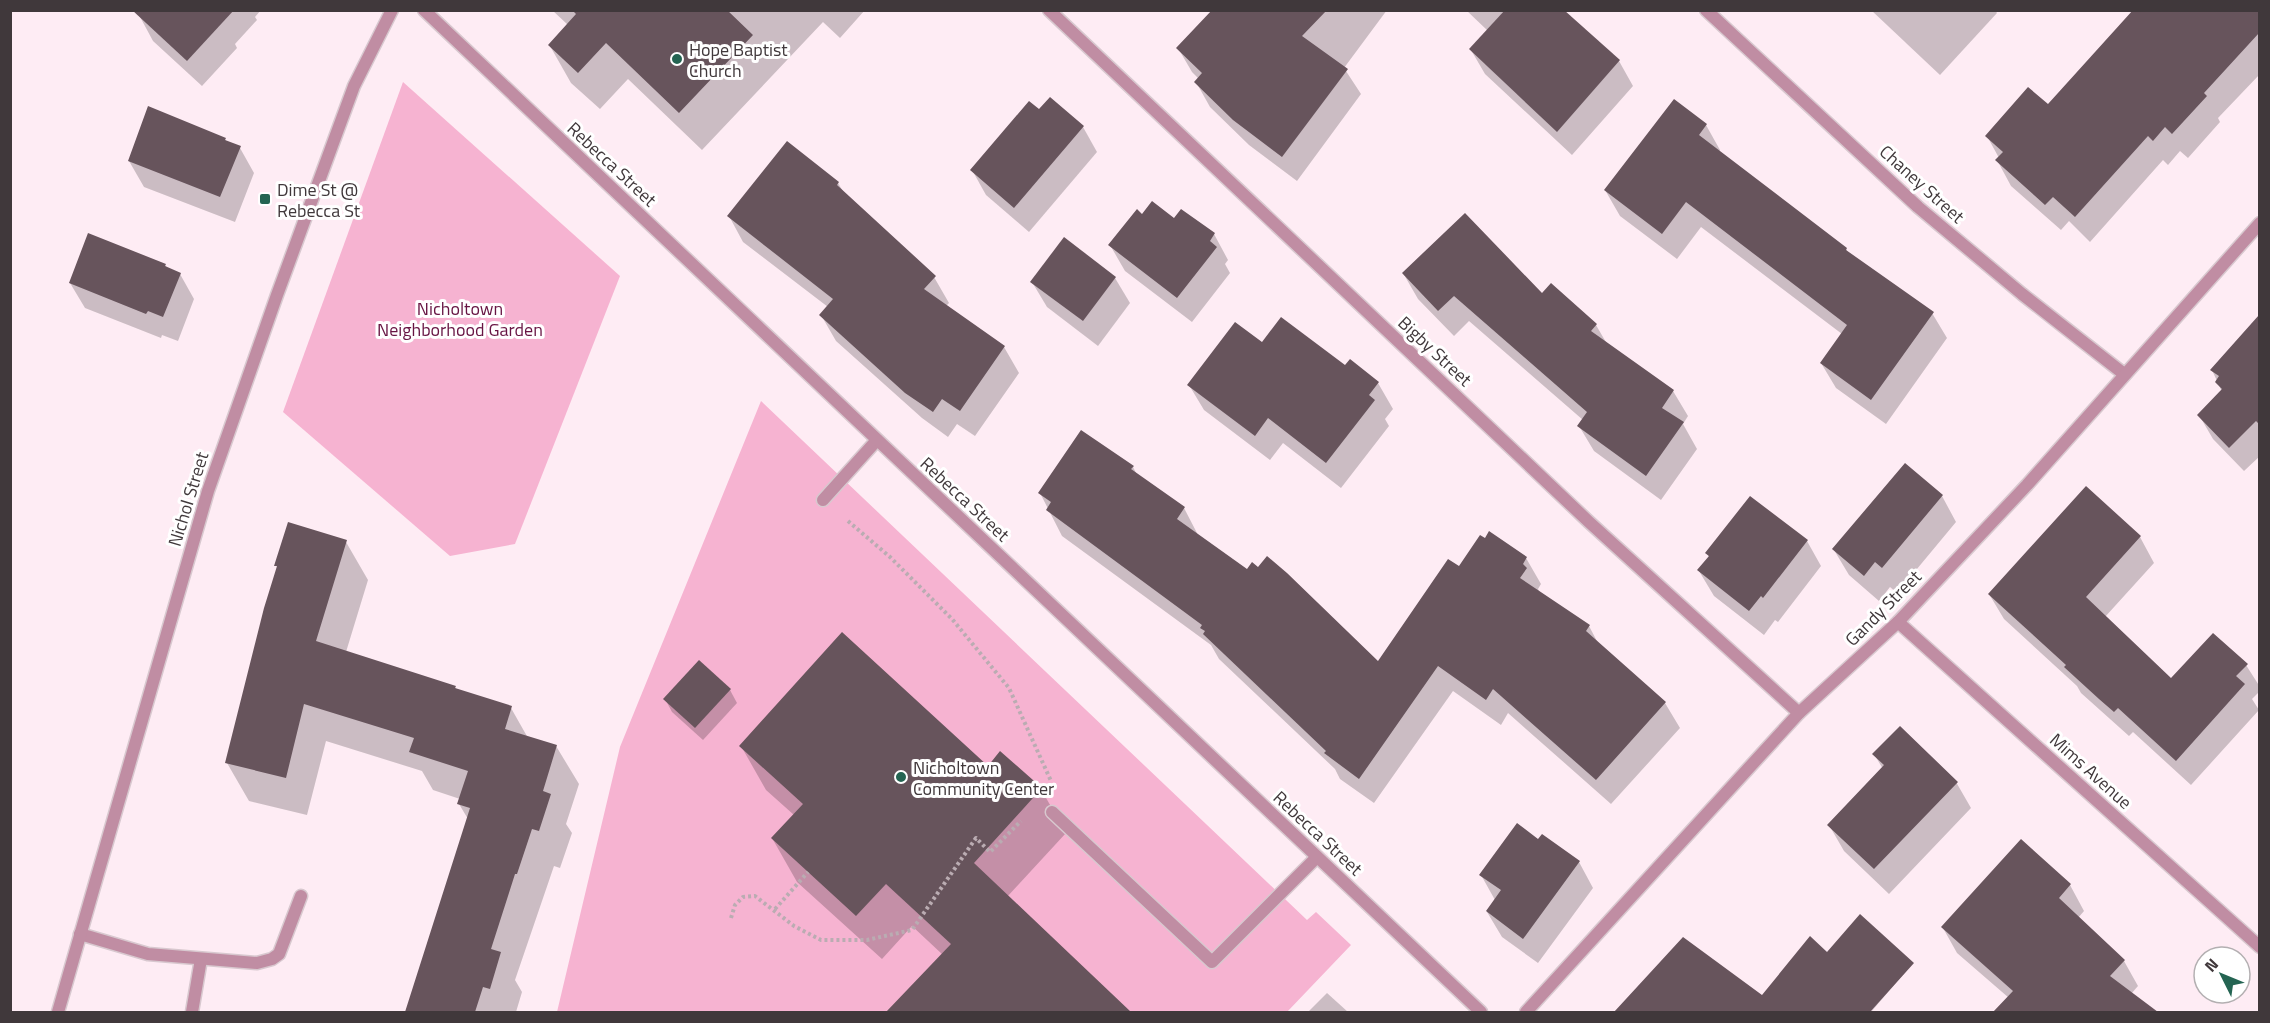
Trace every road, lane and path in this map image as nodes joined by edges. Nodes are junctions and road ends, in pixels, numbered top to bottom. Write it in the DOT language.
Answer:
graph roads {
  1 [pos="392,10"];
  2 [pos="424,10"];
  3 [pos="1049,10"];
  4 [pos="1706,10"];
  5 [pos="2259,223"];
  6 [pos="2124,374"];
  7 [pos="877,440"];
  8 [pos="823,500"];
  9 [pos="1898,622"];
  10 [pos="1799,713"];
  11 [pos="1052,785"];
  12 [pos="1052,812"];
  13 [pos="1022,819"];
  14 [pos="1317,857"];
  15 [pos="808,872"];
  16 [pos="301,896"];
  17 [pos="775,909"];
  18 [pos="731,918"];
  19 [pos="80,934"];
  20 [pos="2259,946"];
  21 [pos="201,959"];
  22 [pos="58,1012"];
  23 [pos="192,1012"];
  24 [pos="1481,1012"];
  25 [pos="1526,1012"];
  1 -- 19 [label="street, Nichol Street"];
  2 -- 7 [label="street, Rebecca Street"];
  3 -- 10 [label="street, Bigby Street"];
  4 -- 6 [label="street, Chaney Street"];
  5 -- 6 [label="street, Gandy Street"];
  6 -- 9 [label="street, Gandy Street"];
  7 -- 8 [label="street"];
  7 -- 14 [label="street, Rebecca Street"];
  8 -- 11 [label="path"];
  9 -- 10 [label="street, Gandy Street"];
  9 -- 20 [label="street, Mims Avenue"];
  10 -- 25 [label="street, Gandy Street"];
  12 -- 14 [label="street"];
  13 -- 17 [label="path"];
  14 -- 24 [label="street, Rebecca Street"];
  15 -- 17 [label="path"];
  16 -- 21 [label="street"];
  17 -- 18 [label="path"];
  19 -- 21 [label="street"];
  19 -- 22 [label="street, Nichol Street"];
  21 -- 23 [label="street"];
}
